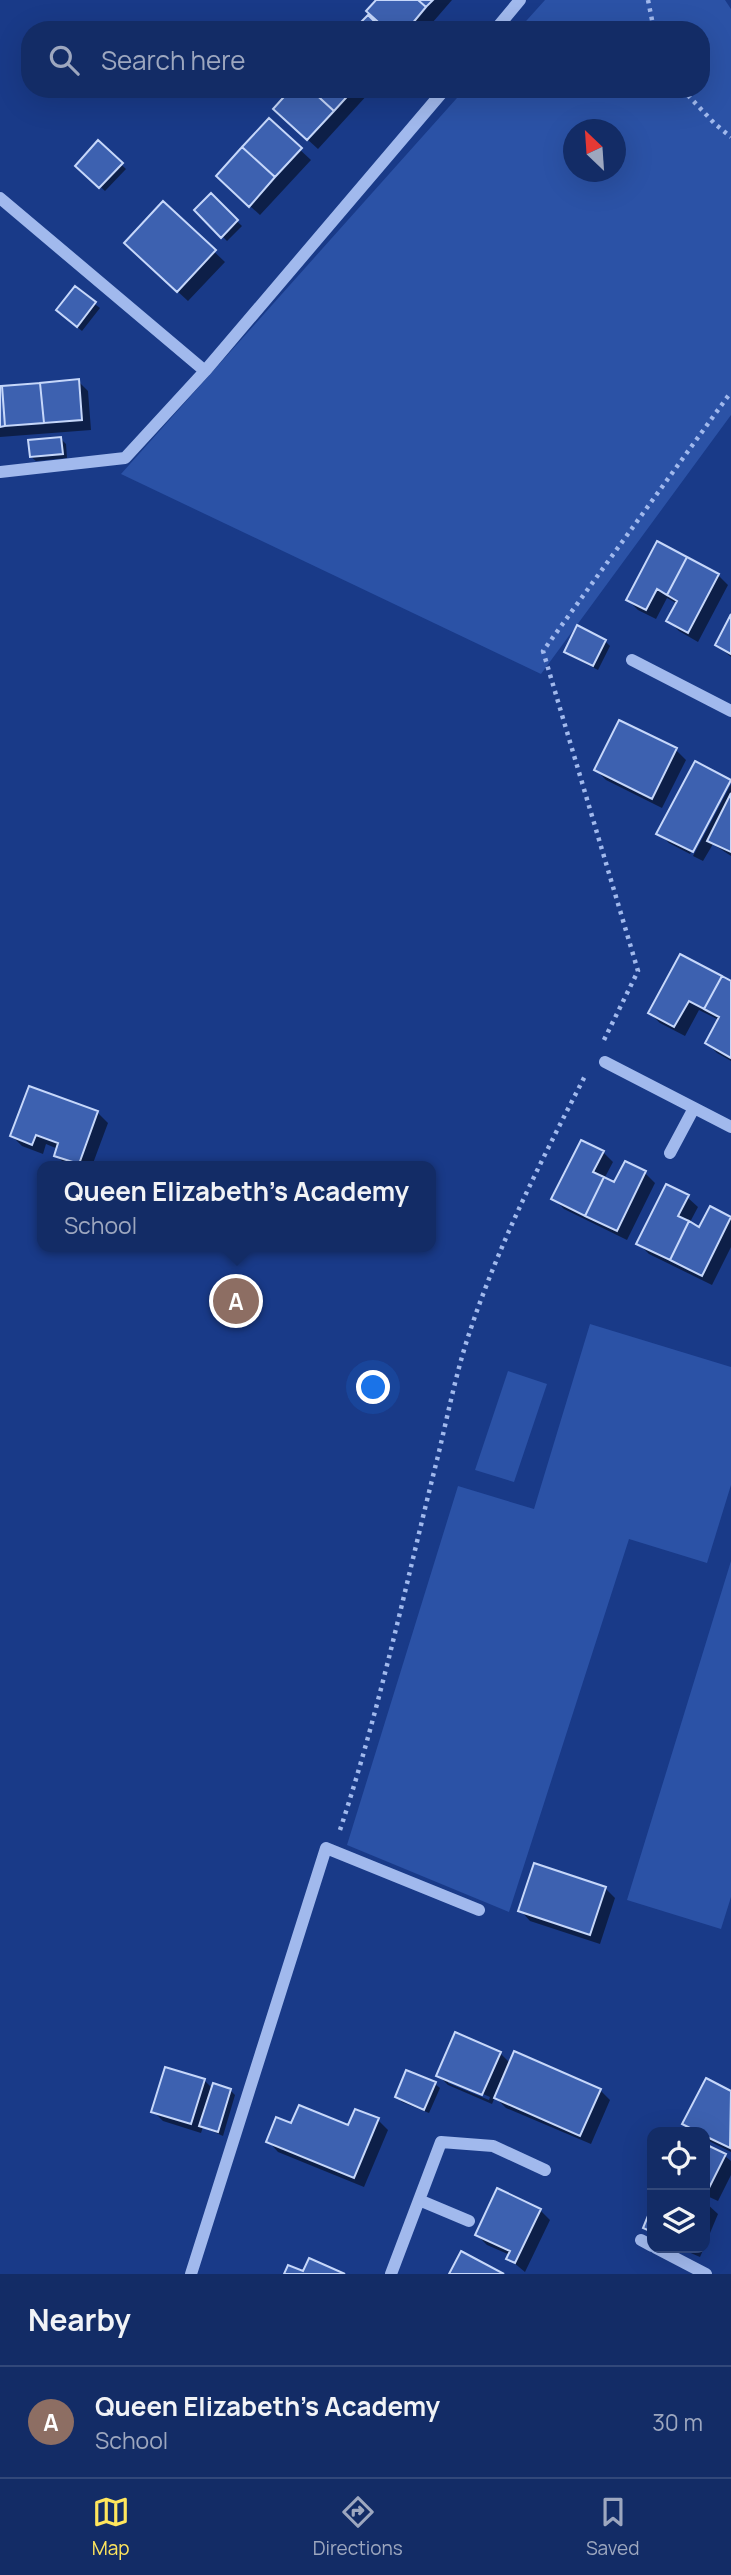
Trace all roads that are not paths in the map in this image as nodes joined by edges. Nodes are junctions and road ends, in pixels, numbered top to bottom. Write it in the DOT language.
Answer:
graph roads {
  1 [pos="520,0"];
  2 [pos="502,21"];
  3 [pos="437,98"];
  4 [pos="0,198"];
  5 [pos="205,371"];
  6 [pos="0,472"];
  7 [pos="632,660"];
  8 [pos="731,711"];
  9 [pos="605,1062"];
  10 [pos="694,1108"];
  11 [pos="731,1127"];
  12 [pos="670,1153"];
  13 [pos="479,1910"];
  14 [pos="545,2170"];
  15 [pos="419,2200"];
  16 [pos="469,2221"];
  17 [pos="665,2253"];
  18 [pos="191,2274"];
  19 [pos="391,2274"];
  20 [pos="706,2274"];
  1 -- 2 [label="street"];
  3 -- 5 [label="street"];
  4 -- 5 [label="street"];
  5 -- 6 [label="street"];
  7 -- 8 [label="street"];
  9 -- 10 [label="street"];
  10 -- 11 [label="street"];
  10 -- 12 [label="street"];
  13 -- 18 [label="street"];
  14 -- 15 [label="street"];
  15 -- 16 [label="street"];
  15 -- 19 [label="street"];
  17 -- 20 [label="street"];
}
